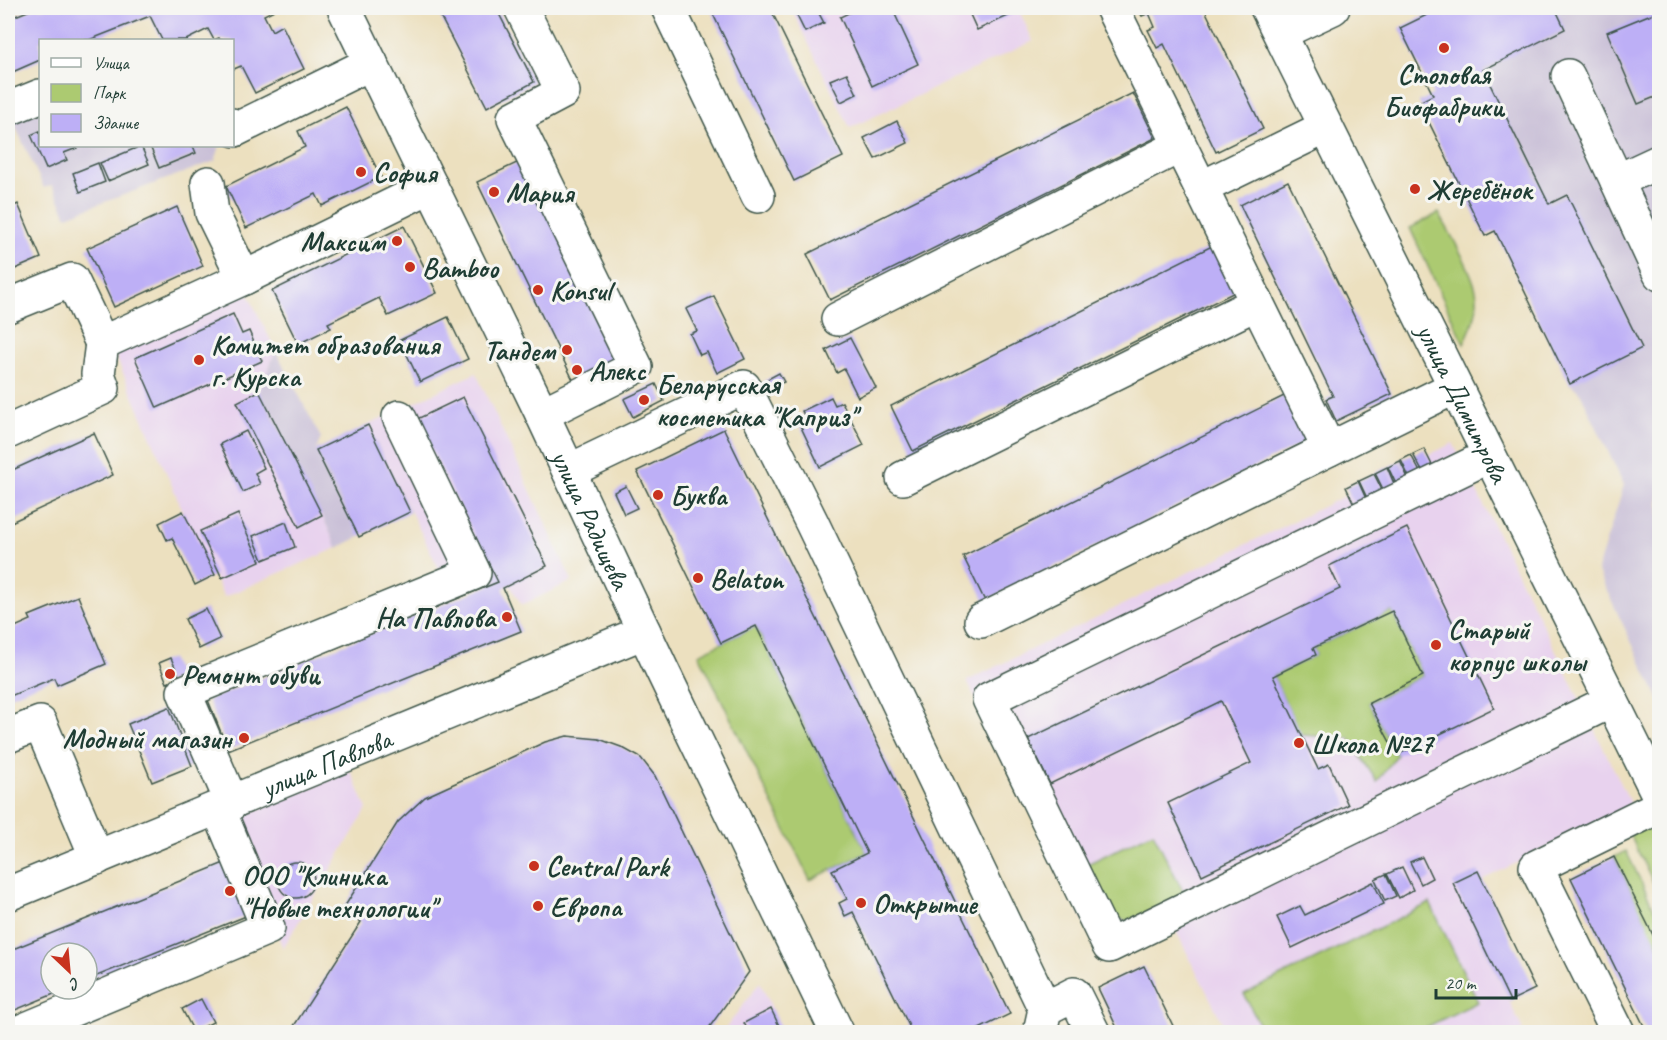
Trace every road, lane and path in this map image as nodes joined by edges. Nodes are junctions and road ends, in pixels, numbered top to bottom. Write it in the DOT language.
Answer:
graph roads {
  1 [pos="344,8"];
  2 [pos="521,8"];
  3 [pos="668,8"];
  4 [pos="1112,8"];
  5 [pos="1333,8"];
  6 [pos="1274,20"];
  7 [pos="371,63"];
  8 [pos="1568,75"];
  9 [pos="39,96"];
  10 [pos="8,109"];
  11 [pos="234,127"];
  12 [pos="1326,127"];
  13 [pos="1180,146"];
  14 [pos="1659,161"];
  15 [pos="1617,181"];
  16 [pos="208,183"];
  17 [pos="431,186"];
  18 [pos="1201,188"];
  19 [pos="758,196"];
  20 [pos="1659,274"];
  21 [pos="244,278"];
  22 [pos="1257,303"];
  23 [pos="8,306"];
  24 [pos="838,319"];
  25 [pos="102,343"];
  26 [pos="1455,387"];
  27 [pos="542,414"];
  28 [pos="399,417"];
  29 [pos="8,432"];
  30 [pos="1329,449"];
  31 [pos="1489,456"];
  32 [pos="569,471"];
  33 [pos="903,478"];
  34 [pos="981,621"];
  35 [pos="644,632"];
  36 [pos="1611,701"];
  37 [pos="8,736"];
  38 [pos="1651,760"];
  39 [pos="1659,798"];
  40 [pos="225,805"];
  41 [pos="1659,806"];
  42 [pos="97,858"];
  43 [pos="8,894"];
  44 [pos="1042,1020"];
  45 [pos="19,1032"];
  46 [pos="837,1032"];
  47 [pos="1093,1032"];
  48 [pos="1618,1032"];
  1 -- 7 [label="main road, улица Радищева"];
  2 -- 27 [label="main road"];
  3 -- 19 [label="main road"];
  4 -- 13 [label="main road"];
  5 -- 6 [label="main road"];
  6 -- 12 [label="main road, улица Димитрова"];
  7 -- 11 [label="main road"];
  7 -- 17 [label="main road, улица Радищева"];
  8 -- 15 [label="main road"];
  9 -- 10 [label="main road"];
  12 -- 18 [label="main road"];
  12 -- 26 [label="main road, улица Димитрова"];
  13 -- 18 [label="main road"];
  13 -- 24 [label="main road"];
  14 -- 15 [label="main road"];
  15 -- 20 [label="main road"];
  16 -- 21 [label="main road"];
  17 -- 21 [label="main road"];
  17 -- 27 [label="main road, улица Радищева"];
  18 -- 22 [label="main road"];
  21 -- 25 [label="main road"];
  22 -- 30 [label="main road"];
  22 -- 33 [label="main road"];
  23 -- 25 [label="main road"];
  25 -- 29 [label="main road"];
  26 -- 30 [label="main road"];
  26 -- 31 [label="main road, улица Димитрова"];
  27 -- 32 [label="main road, улица Радищева"];
  28 -- 40 [label="main road"];
  30 -- 34 [label="main road"];
  31 -- 36 [label="main road, улица Димитрова"];
  31 -- 36 [label="main road"];
  32 -- 35 [label="main road, улица Радищева"];
  32 -- 44 [label="main road"];
  35 -- 40 [label="main road, улица Павлова"];
  35 -- 46 [label="main road, улица Радищева"];
  36 -- 38 [label="main road, улица Димитрова"];
  37 -- 42 [label="main road"];
  38 -- 39 [label="main road, улица Димитрова"];
  40 -- 42 [label="main road, улица Павлова"];
  40 -- 45 [label="main road"];
  41 -- 48 [label="main road"];
  42 -- 43 [label="main road, улица Павлова"];
  44 -- 47 [label="main road"];
}
